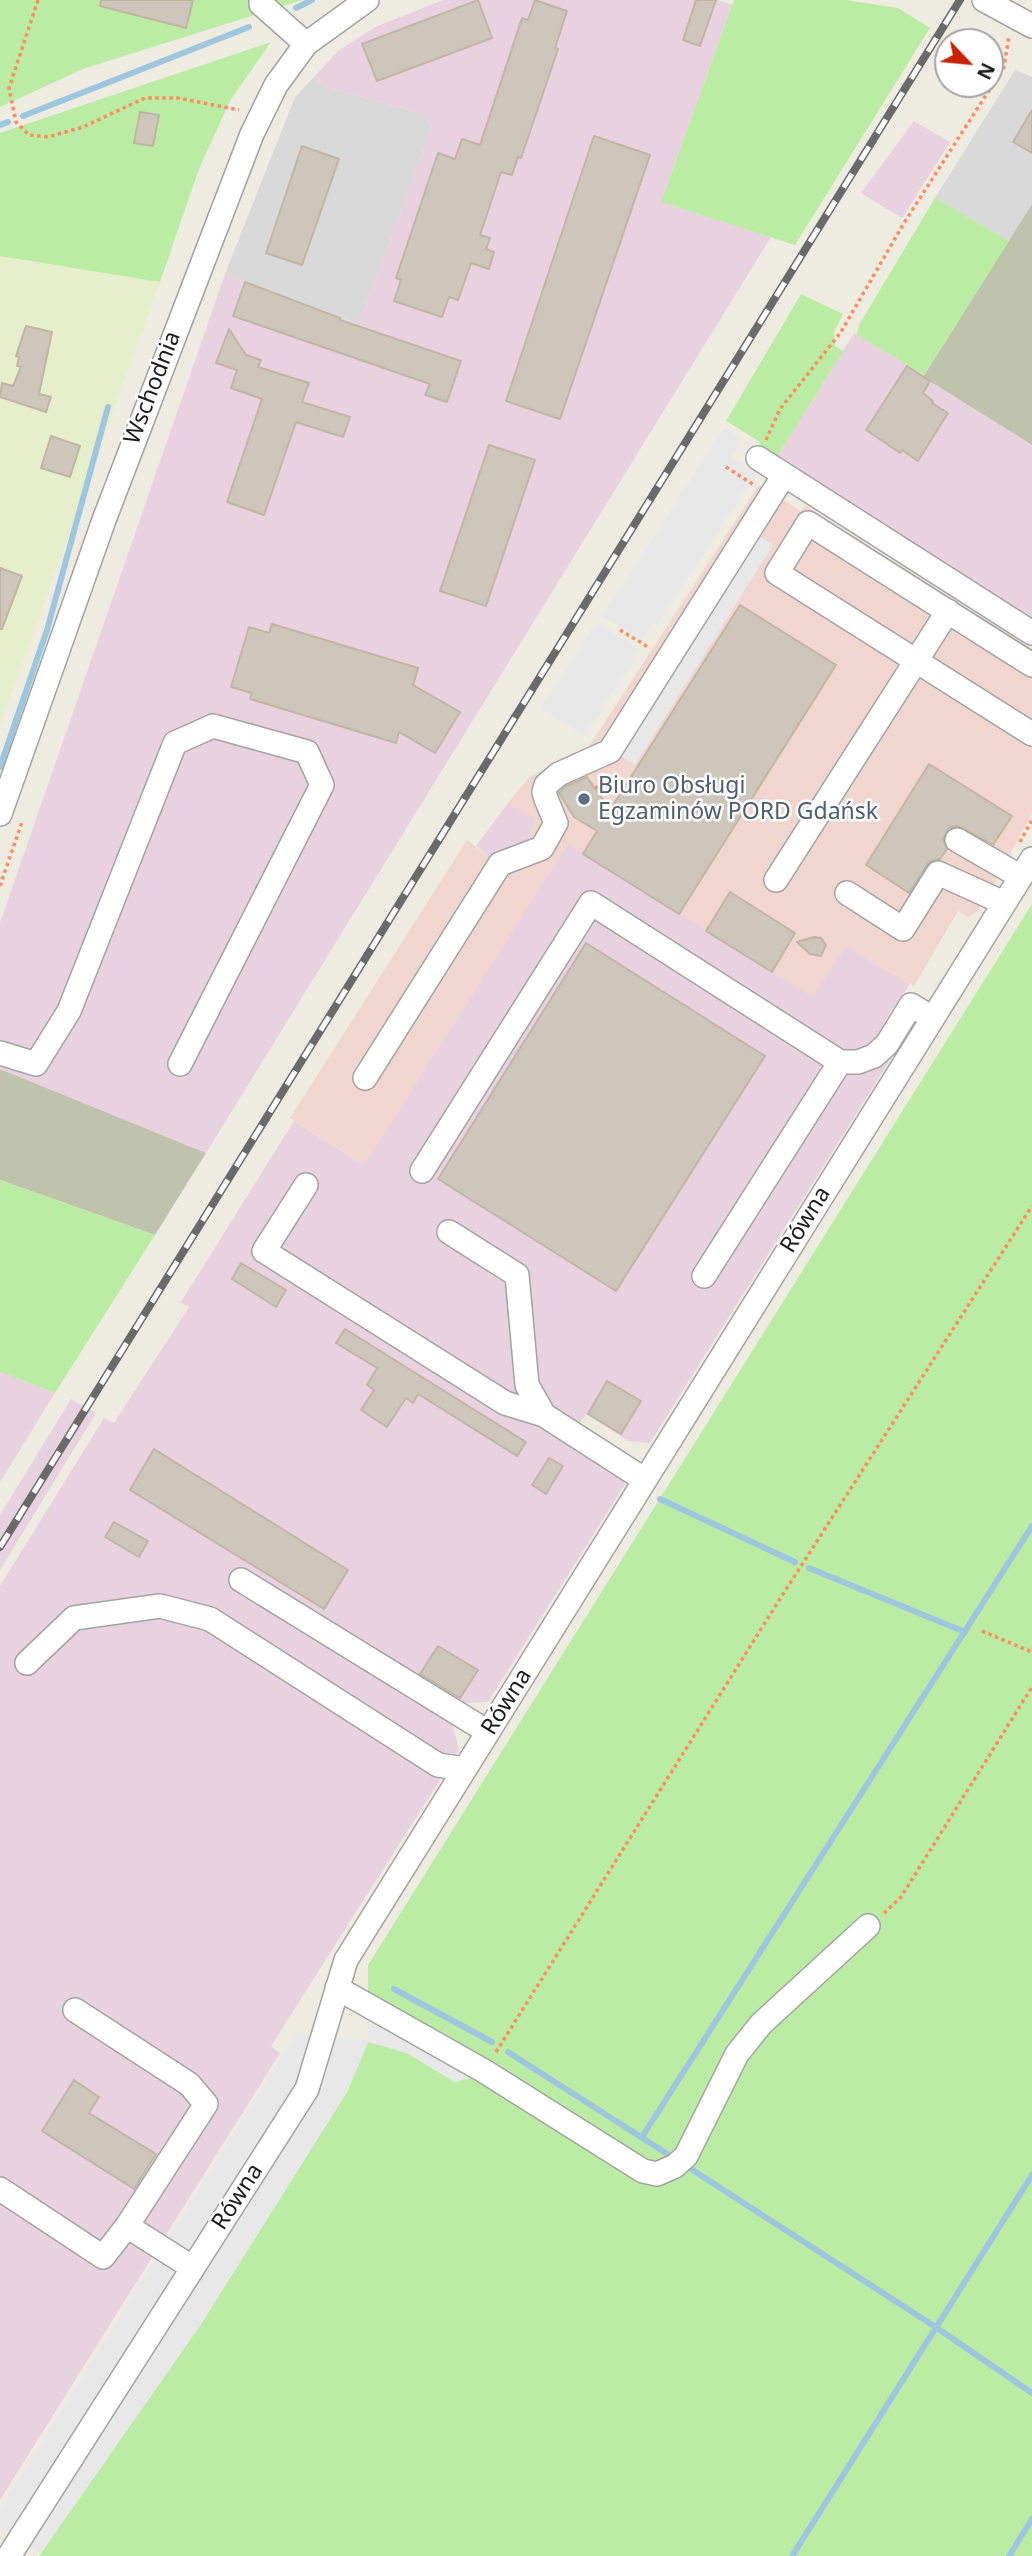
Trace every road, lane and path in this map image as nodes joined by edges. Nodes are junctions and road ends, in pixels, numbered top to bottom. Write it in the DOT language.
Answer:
graph roads {
  1 [pos="38,0"];
  2 [pos="261,0"];
  3 [pos="367,0"];
  4 [pos="984,0"];
  5 [pos="1024,22"];
  6 [pos="306,44"];
  7 [pos="227,108"];
  8 [pos="769,437"];
  9 [pos="758,458"];
  10 [pos="726,467"];
  11 [pos="784,475"];
  12 [pos="757,487"];
  13 [pos="948,611"];
  14 [pos="620,630"];
  15 [pos="1032,633"];
  16 [pos="658,653"];
  17 [pos="916,661"];
  18 [pos="1032,665"];
  19 [pos="1032,734"];
  20 [pos="0,814"];
  21 [pos="957,839"];
  22 [pos="1026,868"];
  23 [pos="776,880"];
  24 [pos="847,893"];
  25 [pos="1004,903"];
  26 [pos="932,1018"];
  27 [pos="0,1053"];
  28 [pos="840,1062"];
  29 [pos="180,1064"];
  30 [pos="365,1078"];
  31 [pos="422,1171"];
  32 [pos="306,1185"];
  33 [pos="1032,1206"];
  34 [pos="449,1232"];
  35 [pos="704,1276"];
  36 [pos="544,1415"];
  37 [pos="645,1480"];
  38 [pos="241,1580"];
  39 [pos="982,1631"];
  40 [pos="1032,1652"];
  41 [pos="27,1663"];
  42 [pos="1032,1687"];
  43 [pos="488,1732"];
  44 [pos="465,1769"];
  45 [pos="901,1897"];
  46 [pos="868,1926"];
  47 [pos="337,1988"];
  48 [pos="75,2010"];
  49 [pos="484,2071"];
  50 [pos="0,2189"];
  51 [pos="127,2226"];
  52 [pos="193,2267"];
  53 [pos="9,2556"];
  1 -- 7 [label="path"];
  2 -- 6 [label="street"];
  3 -- 6 [label="street, Wschodnia"];
  4 -- 5 [label="street"];
  5 -- 8 [label="path"];
  6 -- 20 [label="street, Wschodnia"];
  9 -- 11 [label="street"];
  10 -- 12 [label="path"];
  11 -- 15 [label="street"];
  11 -- 30 [label="street"];
  13 -- 17 [label="street"];
  13 -- 17 [label="street"];
  13 -- 18 [label="street"];
  14 -- 16 [label="path"];
  17 -- 19 [label="street"];
  17 -- 23 [label="street"];
  21 -- 22 [label="street"];
  22 -- 25 [label="street, Równa"];
  24 -- 25 [label="street"];
  25 -- 26 [label="street, Równa"];
  26 -- 28 [label="street"];
  26 -- 37 [label="street, Równa"];
  27 -- 29 [label="street"];
  28 -- 31 [label="street"];
  28 -- 35 [label="street"];
  32 -- 36 [label="street"];
  33 -- 49 [label="path"];
  34 -- 36 [label="street"];
  36 -- 37 [label="street"];
  37 -- 43 [label="street, Równa"];
  38 -- 43 [label="street"];
  39 -- 40 [label="path"];
  41 -- 44 [label="street"];
  42 -- 45 [label="path"];
  43 -- 44 [label="street, Równa"];
  44 -- 47 [label="street, Równa"];
  46 -- 49 [label="street"];
  47 -- 49 [label="street"];
  47 -- 52 [label="street, Równa"];
  48 -- 51 [label="street"];
  50 -- 51 [label="street"];
  51 -- 52 [label="street"];
  52 -- 53 [label="street, Równa"];
}
